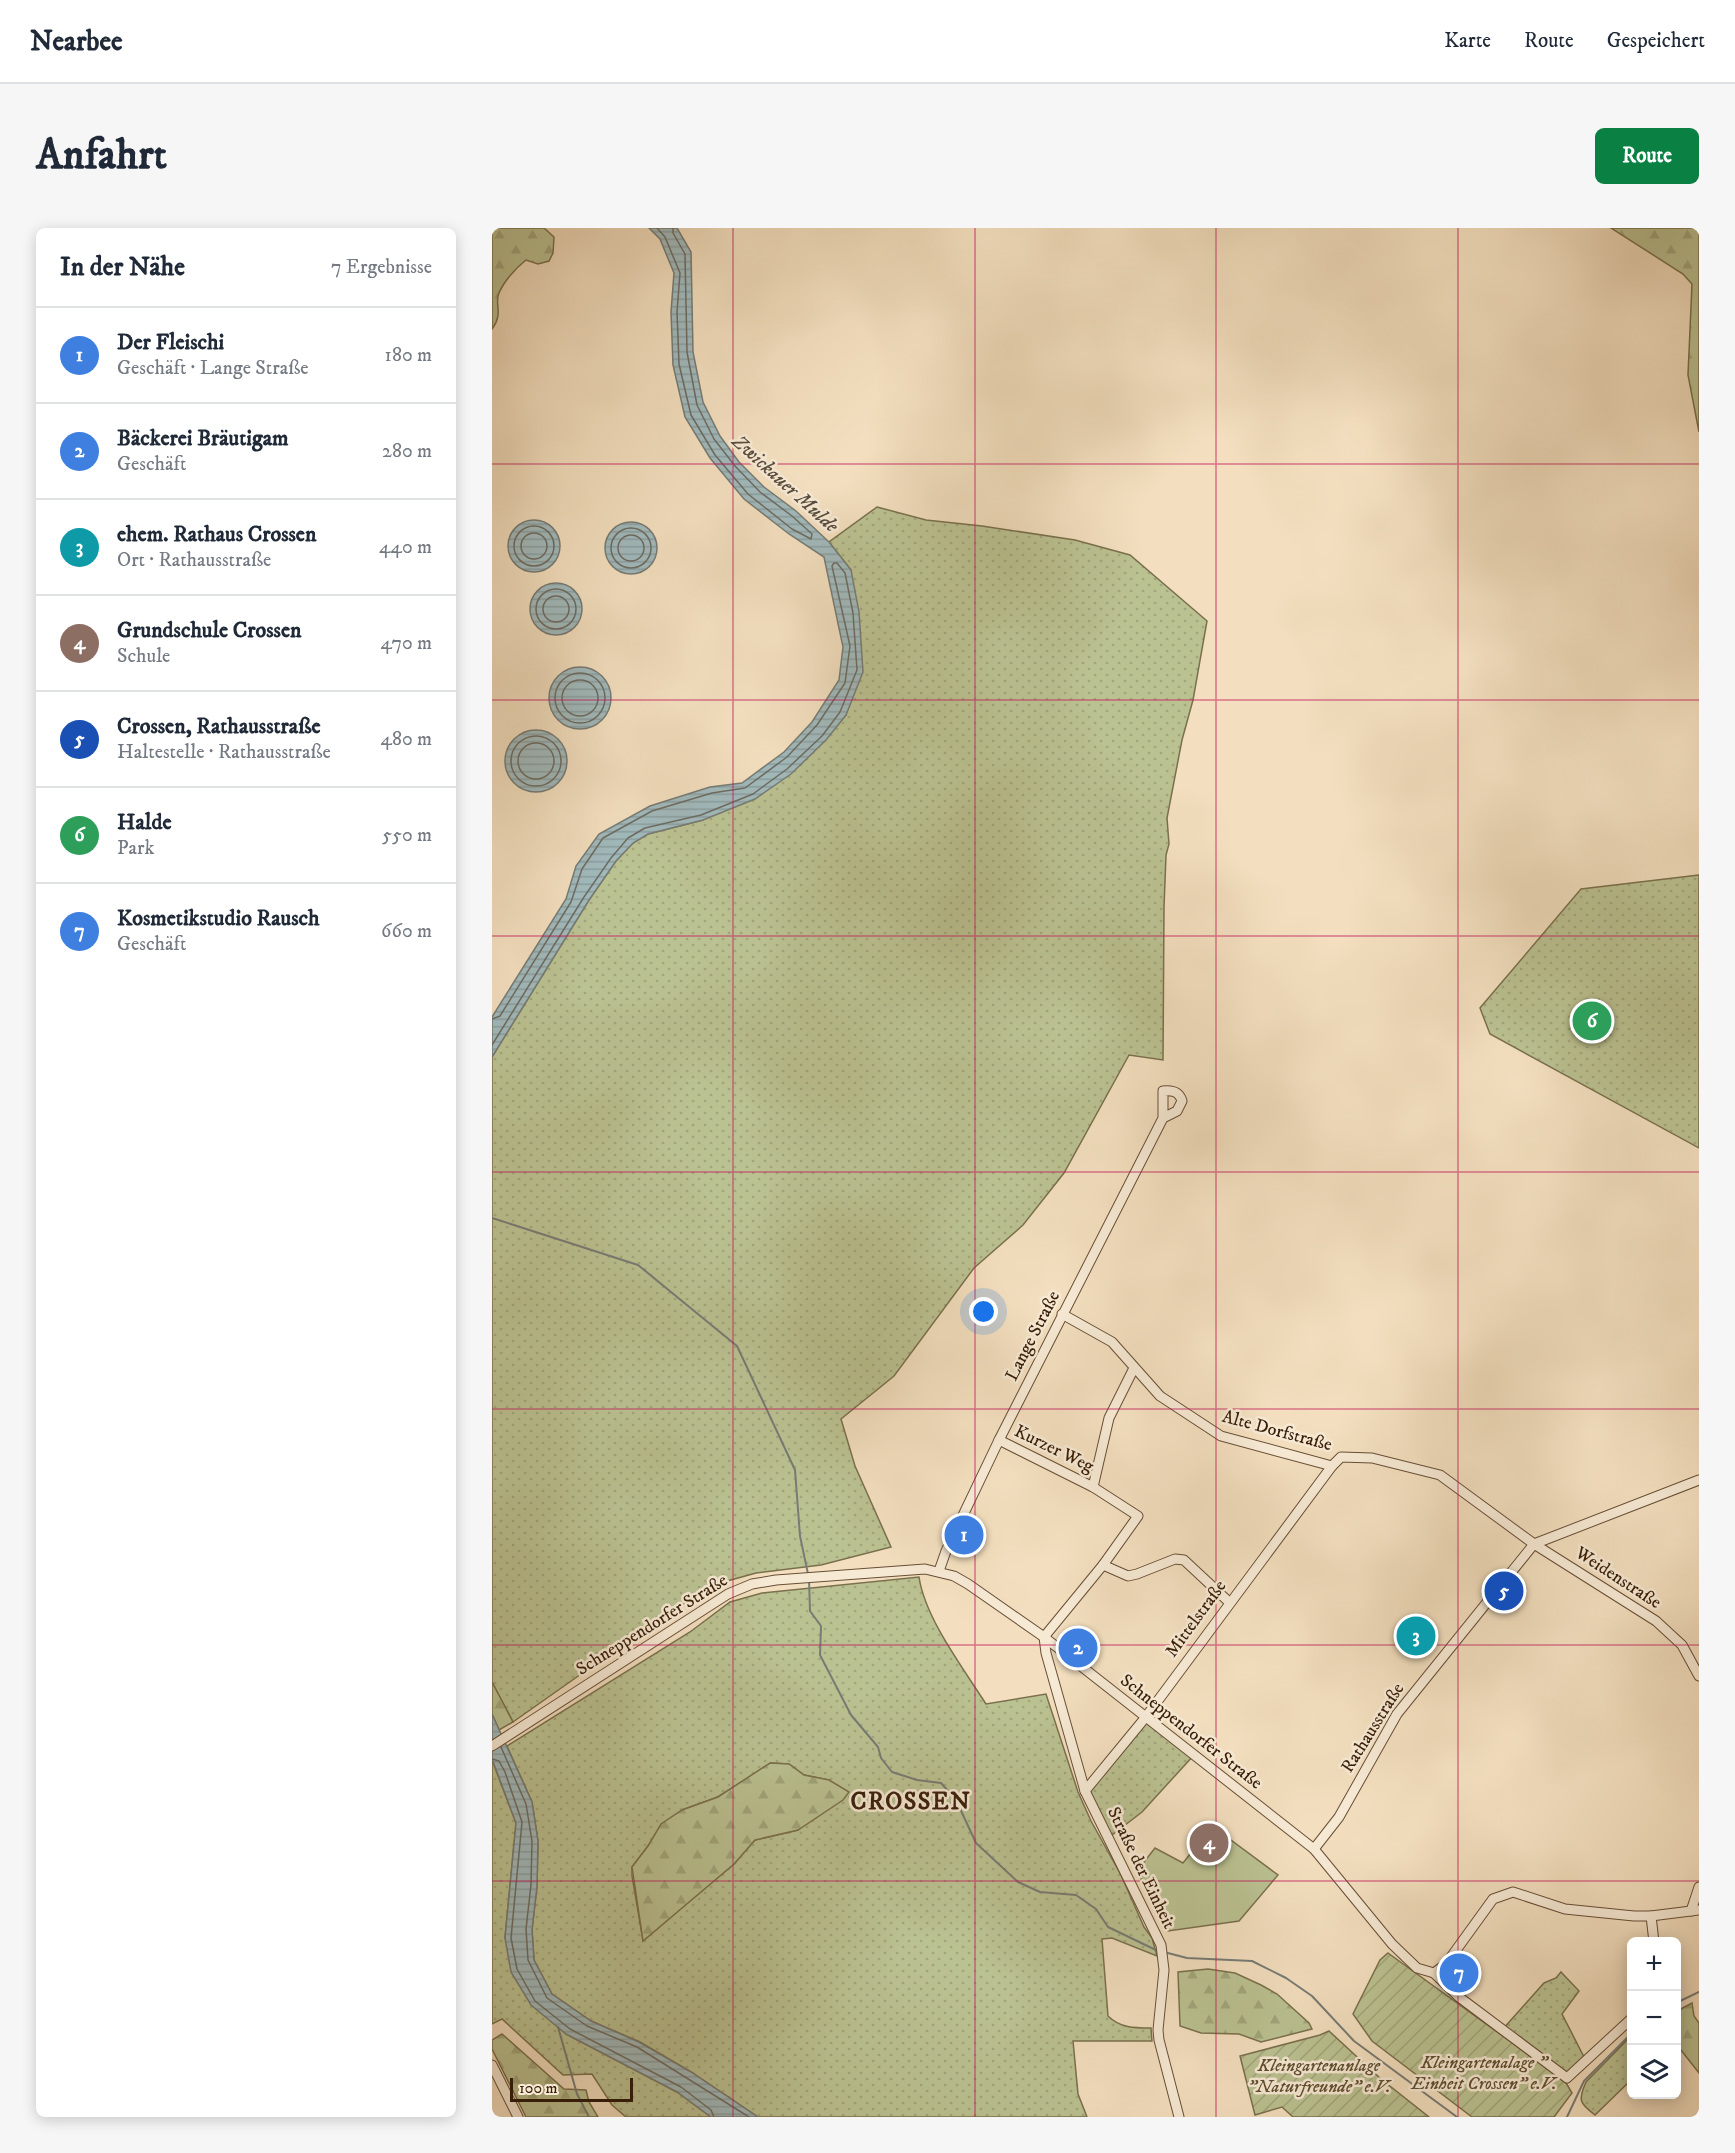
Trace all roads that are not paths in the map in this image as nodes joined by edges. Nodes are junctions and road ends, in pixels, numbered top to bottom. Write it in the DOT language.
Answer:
graph roads {
  1 [pos="1163,1118"];
  2 [pos="1062,1314"];
  3 [pos="1134,1368"];
  4 [pos="999,1440"];
  5 [pos="1332,1466"];
  6 [pos="1699,1480"];
  7 [pos="1094,1487"];
  8 [pos="1534,1544"];
  9 [pos="1103,1565"];
  10 [pos="939,1571"];
  11 [pos="1229,1602"];
  12 [pos="1044,1637"];
  13 [pos="1699,1676"];
  14 [pos="1145,1718"];
  15 [pos="492,1746"];
  16 [pos="1085,1791"];
  17 [pos="1314,1849"];
  18 [pos="1699,1887"];
  19 [pos="1695,1910"];
  20 [pos="1651,1916"];
  21 [pos="1654,1937"];
  22 [pos="1434,1973"];
  23 [pos="1627,2023"];
  24 [pos="492,2065"];
  25 [pos="518,2117"];
  26 [pos="1179,2117"];
  1 -- 2 [label="street, Lange Straße"];
  2 -- 3 [label="street, Alte Dorfstraße"];
  2 -- 4 [label="street, Lange Straße"];
  3 -- 5 [label="street, Alte Dorfstraße"];
  3 -- 7 [label="street"];
  4 -- 7 [label="street, Kurzer Weg"];
  4 -- 10 [label="street, Lange Straße"];
  5 -- 8 [label="street, Alte Dorfstraße"];
  5 -- 11 [label="street, Mittelstraße"];
  6 -- 8 [label="street"];
  7 -- 9 [label="street, Kurzer Weg"];
  8 -- 13 [label="street, Weidenstraße"];
  8 -- 17 [label="street, Rathausstraße"];
  9 -- 11 [label="street"];
  9 -- 12 [label="street"];
  10 -- 12 [label="street, Schneppendorfer Straße"];
  10 -- 15 [label="street, Schneppendorfer Straße"];
  11 -- 14 [label="street, Mittelstraße"];
  12 -- 14 [label="street, Schneppendorfer Straße"];
  12 -- 16 [label="street, Straße der Einheit"];
  14 -- 16 [label="street, Mittelstraße"];
  14 -- 17 [label="street, Schneppendorfer Straße"];
  16 -- 26 [label="street, Straße der Einheit"];
  17 -- 22 [label="street, Schneppendorfer Straße"];
  18 -- 19 [label="street"];
  19 -- 20 [label="street"];
  20 -- 21 [label="street"];
  20 -- 22 [label="street"];
  22 -- 23 [label="street, Schneppendorfer Straße"];
  24 -- 25 [label="street"];
}
